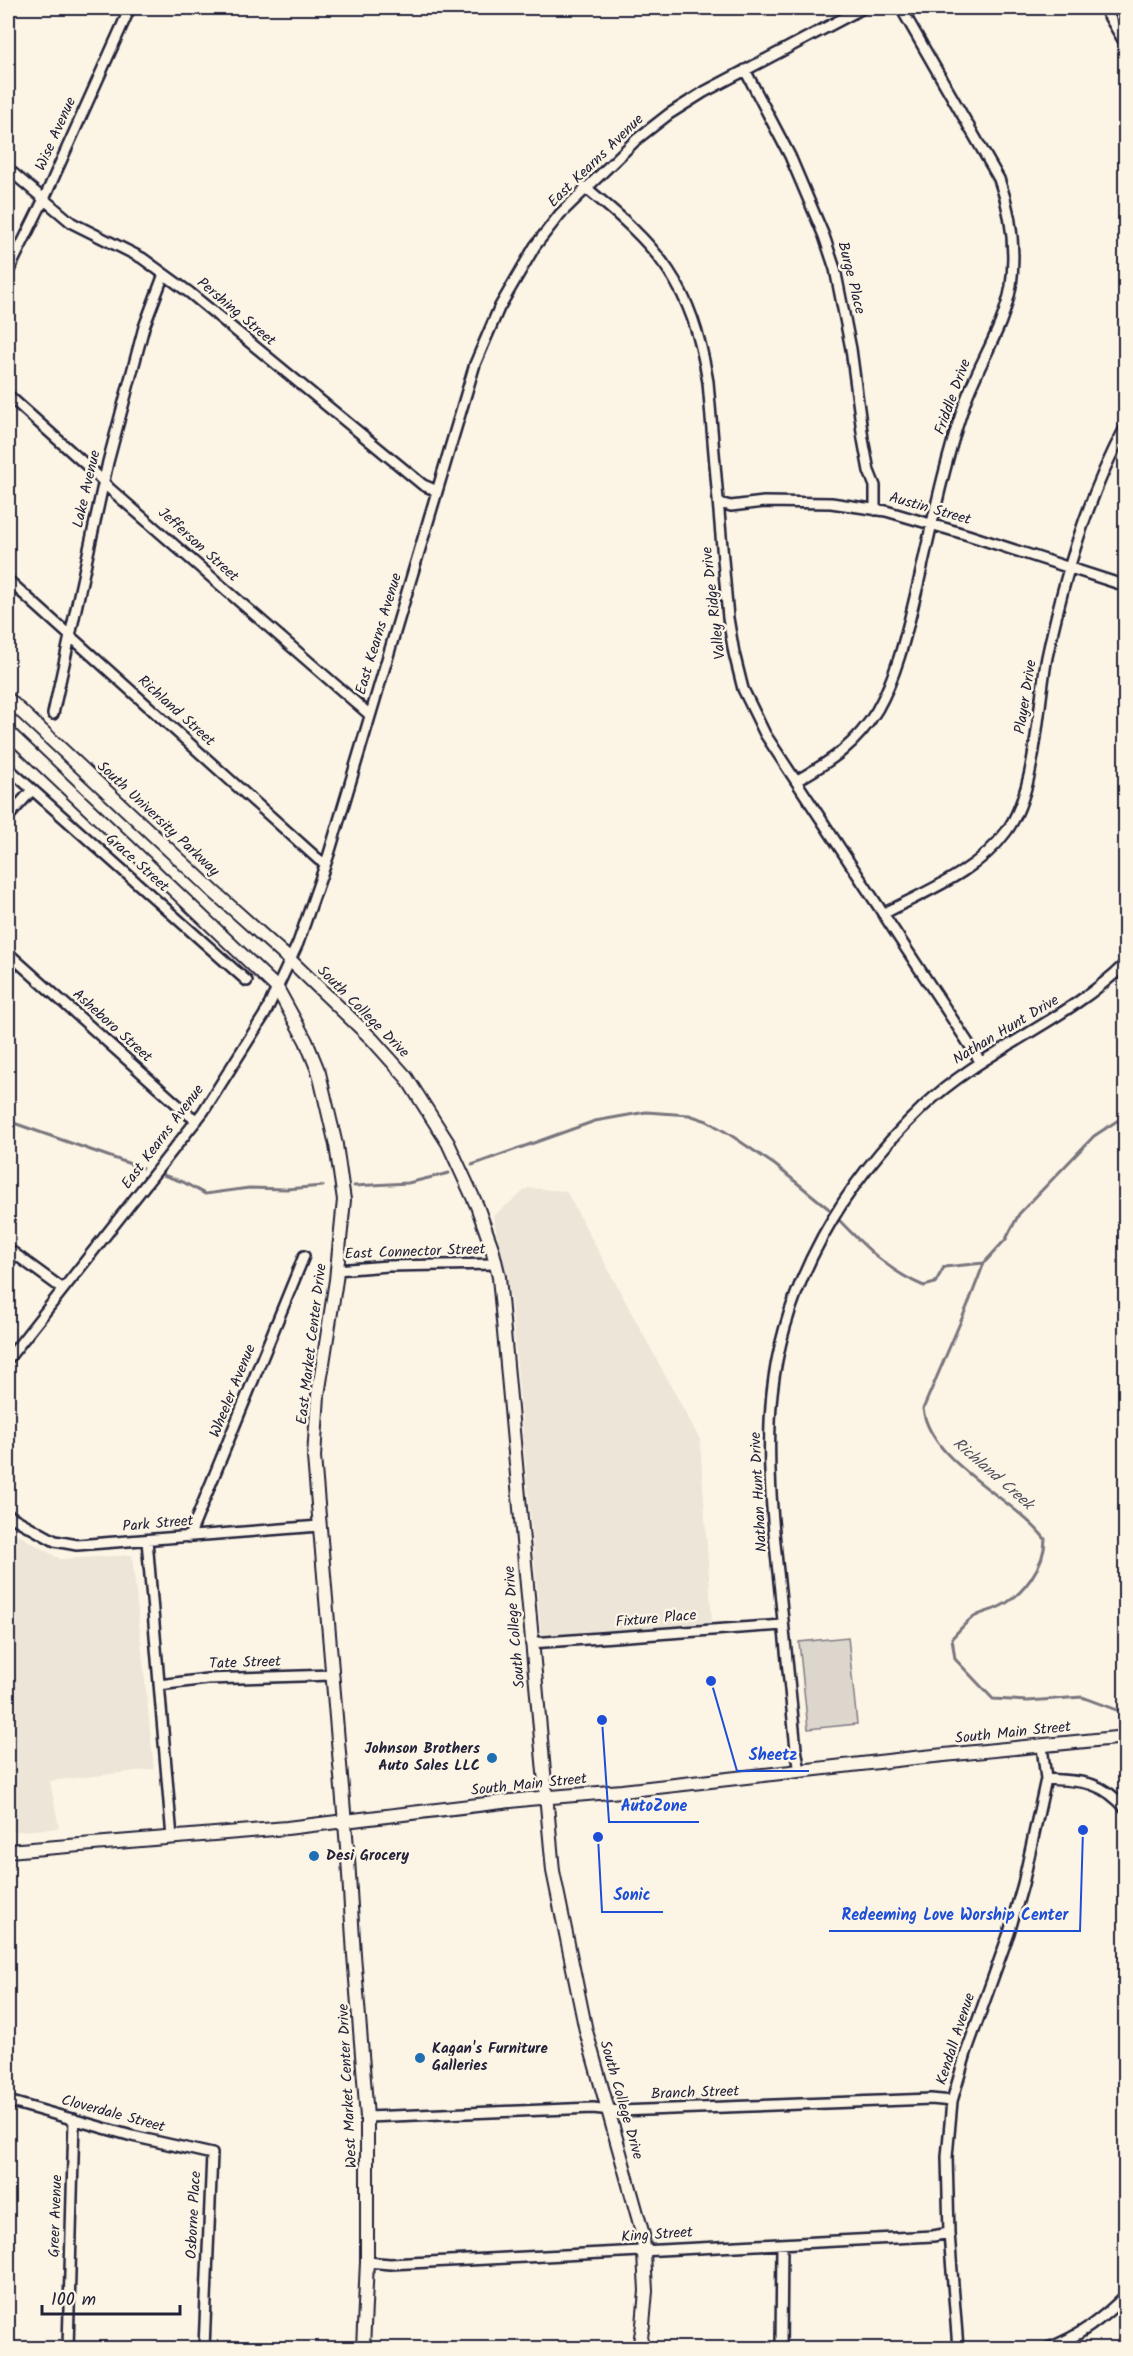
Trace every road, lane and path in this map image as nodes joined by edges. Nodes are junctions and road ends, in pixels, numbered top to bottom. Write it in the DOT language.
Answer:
graph roads {
  1 [pos="130,8"];
  2 [pos="863,8"];
  3 [pos="901,8"];
  4 [pos="1104,8"];
  5 [pos="1125,45"];
  6 [pos="745,70"];
  7 [pos="8,170"];
  8 [pos="585,187"];
  9 [pos="44,199"];
  10 [pos="8,272"];
  11 [pos="164,273"];
  12 [pos="8,395"];
  13 [pos="1125,426"];
  14 [pos="104,483"];
  15 [pos="437,491"];
  16 [pos="719,503"];
  17 [pos="875,510"];
  18 [pos="932,526"];
  19 [pos="1071,568"];
  20 [pos="8,580"];
  21 [pos="1125,586"];
  22 [pos="69,636"];
  23 [pos="8,699"];
  24 [pos="53,714"];
  25 [pos="370,716"];
  26 [pos="8,732"];
  27 [pos="8,768"];
  28 [pos="796,781"];
  29 [pos="32,790"];
  30 [pos="8,817"];
  31 [pos="326,863"];
  32 [pos="883,914"];
  33 [pos="8,953"];
  34 [pos="290,960"];
  35 [pos="1125,963"];
  36 [pos="247,981"];
  37 [pos="277,988"];
  38 [pos="980,1061"];
  39 [pos="197,1120"];
  40 [pos="8,1249"];
  41 [pos="304,1256"];
  42 [pos="495,1264"];
  43 [pos="336,1270"];
  44 [pos="63,1289"];
  45 [pos="8,1357"];
  46 [pos="8,1515"];
  47 [pos="319,1526"];
  48 [pos="189,1537"];
  49 [pos="147,1540"];
  50 [pos="783,1625"];
  51 [pos="531,1643"];
  52 [pos="332,1675"];
  53 [pos="159,1685"];
  54 [pos="1125,1737"];
  55 [pos="1042,1746"];
  56 [pos="800,1771"];
  57 [pos="1046,1779"];
  58 [pos="547,1797"];
  59 [pos="1125,1809"];
  60 [pos="345,1822"];
  61 [pos="172,1838"];
  62 [pos="8,1851"];
  63 [pos="952,2101"];
  64 [pos="8,2102"];
  65 [pos="610,2110"];
  66 [pos="368,2117"];
  67 [pos="74,2120"];
  68 [pos="212,2154"];
  69 [pos="949,2233"];
  70 [pos="783,2244"];
  71 [pos="645,2252"];
  72 [pos="367,2262"];
  73 [pos="1125,2295"];
  74 [pos="68,2349"];
  75 [pos="204,2349"];
  76 [pos="363,2349"];
  77 [pos="639,2349"];
  78 [pos="781,2349"];
  79 [pos="958,2349"];
  80 [pos="1048,2349"];
  1 -- 9 [label="street, Wise Avenue"];
  2 -- 6 [label="street, East Kearns Avenue"];
  3 -- 18 [label="street, Friddle Drive"];
  4 -- 5 [label="street"];
  6 -- 8 [label="street, East Kearns Avenue"];
  6 -- 17 [label="street, Burge Place"];
  7 -- 9 [label="street, Pershing Street"];
  8 -- 15 [label="street, East Kearns Avenue"];
  8 -- 16 [label="street, Valley Ridge Drive"];
  9 -- 10 [label="street, Wise Avenue"];
  9 -- 11 [label="street, Pershing Street"];
  11 -- 14 [label="street, Lake Avenue"];
  11 -- 15 [label="street, Pershing Street"];
  12 -- 14 [label="street, Jefferson Street"];
  13 -- 19 [label="street, Player Drive"];
  14 -- 22 [label="street, Lake Avenue"];
  14 -- 25 [label="street, Jefferson Street"];
  15 -- 25 [label="street, East Kearns Avenue"];
  16 -- 17 [label="street, Austin Street"];
  16 -- 28 [label="street, Valley Ridge Drive"];
  17 -- 18 [label="street, Austin Street"];
  18 -- 19 [label="street, Austin Street"];
  18 -- 28 [label="street, Friddle Drive"];
  19 -- 21 [label="street, Austin Street"];
  19 -- 32 [label="street, Player Drive"];
  20 -- 22 [label="street, Richland Street"];
  22 -- 24 [label="street, Lake Avenue"];
  22 -- 31 [label="street, Richland Street"];
  23 -- 34 [label="main road, South University Parkway"];
  25 -- 31 [label="street, East Kearns Avenue"];
  26 -- 37 [label="main road"];
  27 -- 29 [label="street, Grace Street"];
  28 -- 32 [label="street, Valley Ridge Drive"];
  29 -- 30 [label="street"];
  29 -- 36 [label="street, Grace Street"];
  31 -- 34 [label="street, East Kearns Avenue"];
  32 -- 38 [label="street, Valley Ridge Drive"];
  33 -- 39 [label="street, Asheboro Street"];
  34 -- 37 [label="street, East Kearns Avenue"];
  34 -- 42 [label="main road, South College Drive"];
  35 -- 38 [label="street, Nathan Hunt Drive"];
  37 -- 39 [label="street, East Kearns Avenue"];
  37 -- 43 [label="main road, East Market Center Drive"];
  38 -- 50 [label="street, Nathan Hunt Drive"];
  39 -- 44 [label="street, East Kearns Avenue"];
  40 -- 44 [label="street"];
  41 -- 48 [label="street, Wheeler Avenue"];
  42 -- 43 [label="street, East Connector Street"];
  42 -- 51 [label="main road, South College Drive"];
  43 -- 47 [label="main road, East Market Center Drive"];
  44 -- 45 [label="street, East Kearns Avenue"];
  46 -- 49 [label="street, Park Street"];
  47 -- 48 [label="street, Park Street"];
  47 -- 52 [label="main road, East Market Center Drive"];
  48 -- 49 [label="street, Park Street"];
  49 -- 53 [label="street"];
  50 -- 51 [label="street, Fixture Place"];
  50 -- 56 [label="street, Nathan Hunt Drive"];
  51 -- 58 [label="main road, South College Drive"];
  52 -- 53 [label="street, Tate Street"];
  52 -- 60 [label="main road, East Market Center Drive"];
  53 -- 61 [label="street"];
  54 -- 55 [label="main road, South Main Street"];
  55 -- 56 [label="main road, South Main Street"];
  55 -- 57 [label="street, Kendall Avenue"];
  56 -- 58 [label="main road, South Main Street"];
  57 -- 59 [label="street"];
  57 -- 63 [label="street, Kendall Avenue"];
  58 -- 60 [label="main road, South Main Street"];
  58 -- 65 [label="main road, South College Drive"];
  60 -- 61 [label="main road, South Main Street"];
  60 -- 66 [label="main road, West Market Center Drive"];
  61 -- 62 [label="main road, South Main Street"];
  63 -- 65 [label="street, Branch Street"];
  63 -- 69 [label="street, Kendall Avenue"];
  64 -- 67 [label="street, Cloverdale Street"];
  65 -- 66 [label="street, Branch Street"];
  65 -- 71 [label="main road, South College Drive"];
  66 -- 72 [label="main road, West Market Center Drive"];
  67 -- 68 [label="street, Cloverdale Street"];
  67 -- 74 [label="street, Greer Avenue"];
  68 -- 75 [label="street, Osborne Place"];
  69 -- 70 [label="street, King Street"];
  69 -- 79 [label="street, Kendall Avenue"];
  70 -- 71 [label="street, King Street"];
  70 -- 78 [label="street"];
  71 -- 72 [label="street, King Street"];
  71 -- 77 [label="main road, South College Drive"];
  72 -- 76 [label="main road, West Market Center Drive"];
  73 -- 80 [label="street"];
}
